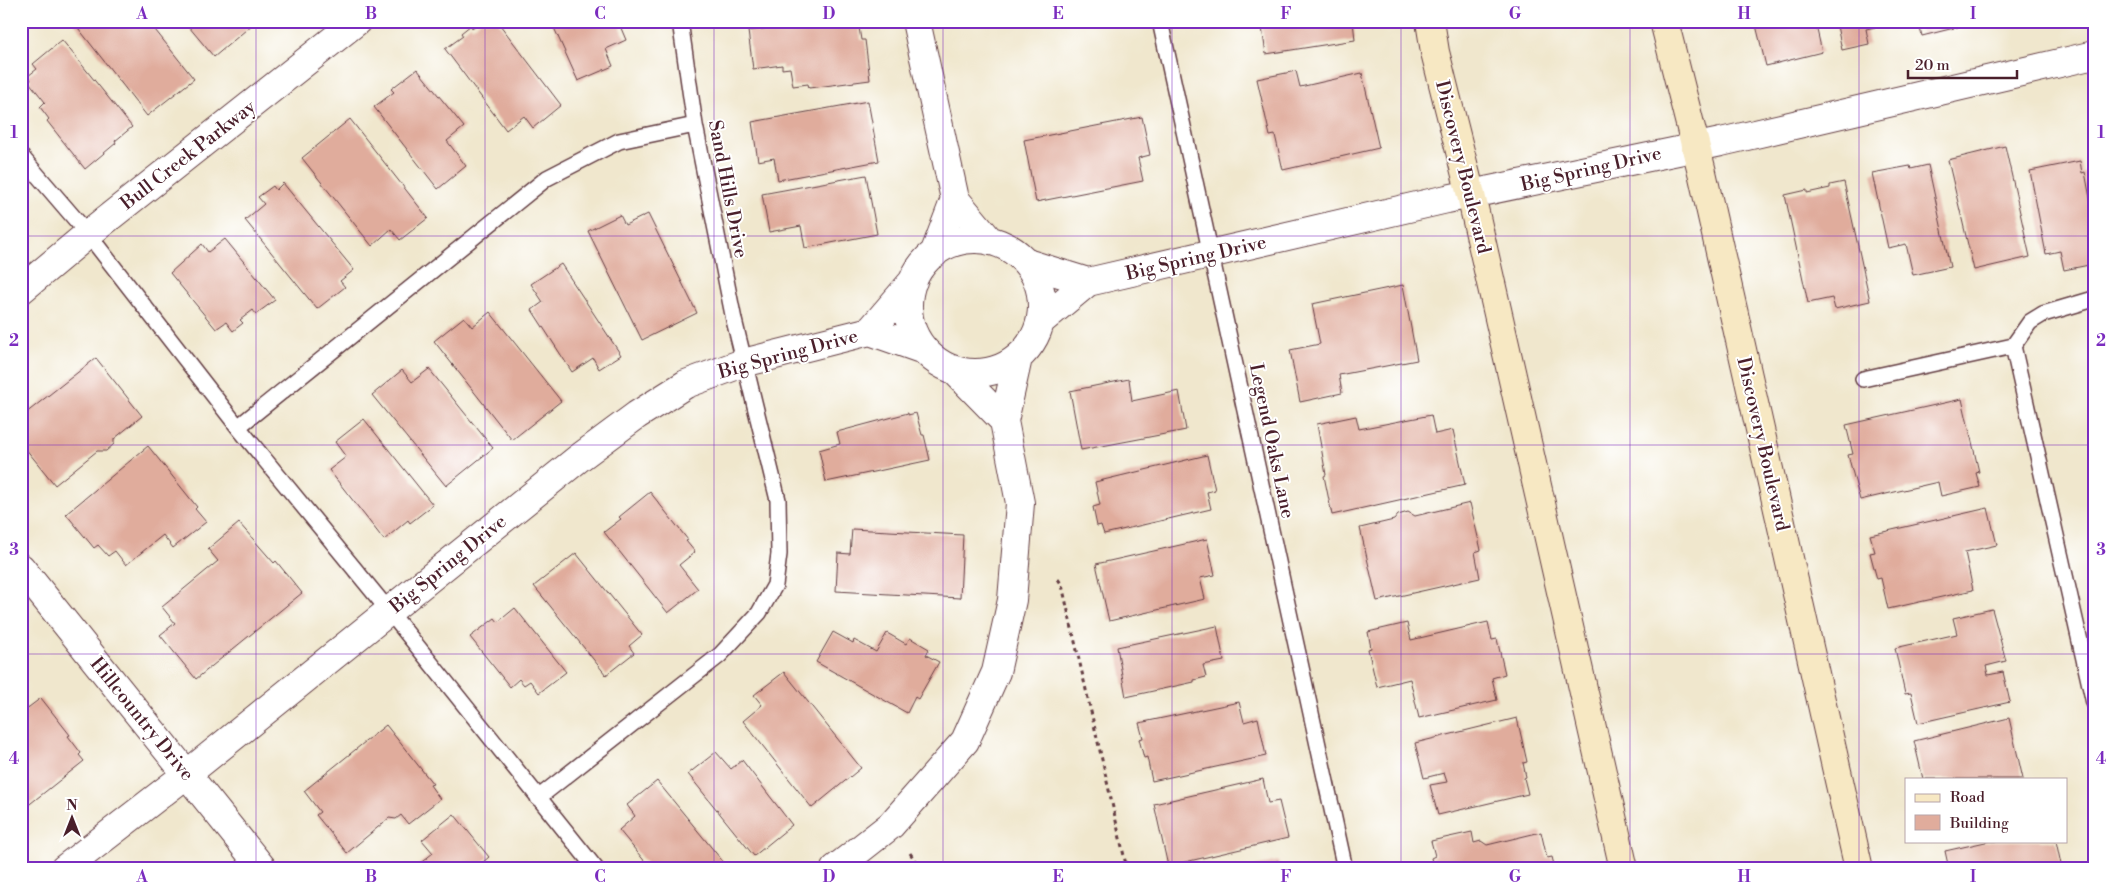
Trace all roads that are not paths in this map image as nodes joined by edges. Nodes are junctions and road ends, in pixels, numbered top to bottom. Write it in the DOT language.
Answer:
graph roads {
  1 [pos="357,21"];
  2 [pos="680,21"];
  3 [pos="916,21"];
  4 [pos="1160,21"];
  5 [pos="1430,21"];
  6 [pos="1664,21"];
  7 [pos="2094,54"];
  8 [pos="695,125"];
  9 [pos="1696,146"];
  10 [pos="21,156"];
  11 [pos="1471,195"];
  12 [pos="956,199"];
  13 [pos="88,234"];
  14 [pos="990,241"];
  15 [pos="934,254"];
  16 [pos="1211,254"];
  17 [pos="1027,263"];
  18 [pos="913,281"];
  19 [pos="1088,282"];
  20 [pos="21,290"];
  21 [pos="2094,299"];
  22 [pos="1041,321"];
  23 [pos="870,331"];
  24 [pos="2013,346"];
  25 [pos="924,350"];
  26 [pos="1018,358"];
  27 [pos="743,363"];
  28 [pos="954,370"];
  29 [pos="1863,379"];
  30 [pos="1004,421"];
  31 [pos="238,427"];
  32 [pos="21,568"];
  33 [pos="389,611"];
  34 [pos="2094,703"];
  35 [pos="187,774"];
  36 [pos="538,798"];
  37 [pos="64,869"];
  38 [pos="262,869"];
  39 [pos="596,869"];
  40 [pos="835,869"];
  41 [pos="1345,869"];
  42 [pos="1624,869"];
  43 [pos="1859,869"];
  1 -- 13 [label="street, Bull Creek Parkway"];
  2 -- 8 [label="lane, Sand Hills Drive"];
  3 -- 12 [label="street"];
  4 -- 16 [label="lane, Legend Oaks Lane"];
  5 -- 11 [label="street, Discovery Boulevard"];
  6 -- 9 [label="street, Discovery Boulevard"];
  7 -- 9 [label="street, Big Spring Drive"];
  8 -- 27 [label="lane, Sand Hills Drive"];
  8 -- 31 [label="lane"];
  9 -- 11 [label="street, Big Spring Drive"];
  9 -- 43 [label="street, Discovery Boulevard"];
  10 -- 13 [label="lane"];
  11 -- 16 [label="street, Big Spring Drive"];
  11 -- 42 [label="street, Discovery Boulevard"];
  12 -- 14 [label="street"];
  12 -- 15 [label="street"];
  13 -- 20 [label="street, Bull Creek Parkway"];
  13 -- 31 [label="lane"];
  14 -- 15 [label="street"];
  14 -- 17 [label="street"];
  15 -- 18 [label="street"];
  16 -- 19 [label="street, Big Spring Drive"];
  16 -- 41 [label="lane, Legend Oaks Lane"];
  17 -- 19 [label="street"];
  17 -- 22 [label="street"];
  18 -- 23 [label="street, Big Spring Drive"];
  18 -- 25 [label="street"];
  19 -- 22 [label="street, Big Spring Drive"];
  21 -- 24 [label="lane"];
  22 -- 26 [label="street"];
  23 -- 25 [label="street, Big Spring Drive"];
  23 -- 27 [label="street, Big Spring Drive"];
  24 -- 29 [label="lane"];
  24 -- 34 [label="lane"];
  25 -- 28 [label="street"];
  26 -- 28 [label="street"];
  26 -- 30 [label="street"];
  27 -- 33 [label="street, Big Spring Drive"];
  27 -- 36 [label="lane, Sand Hills Drive"];
  28 -- 30 [label="street"];
  30 -- 40 [label="street"];
  31 -- 33 [label="lane"];
  32 -- 35 [label="street, Hillcountry Drive"];
  33 -- 35 [label="street, Big Spring Drive"];
  33 -- 36 [label="lane"];
  35 -- 37 [label="street, Big Spring Drive"];
  35 -- 38 [label="street, Hillcountry Drive"];
  36 -- 39 [label="lane"];
}
